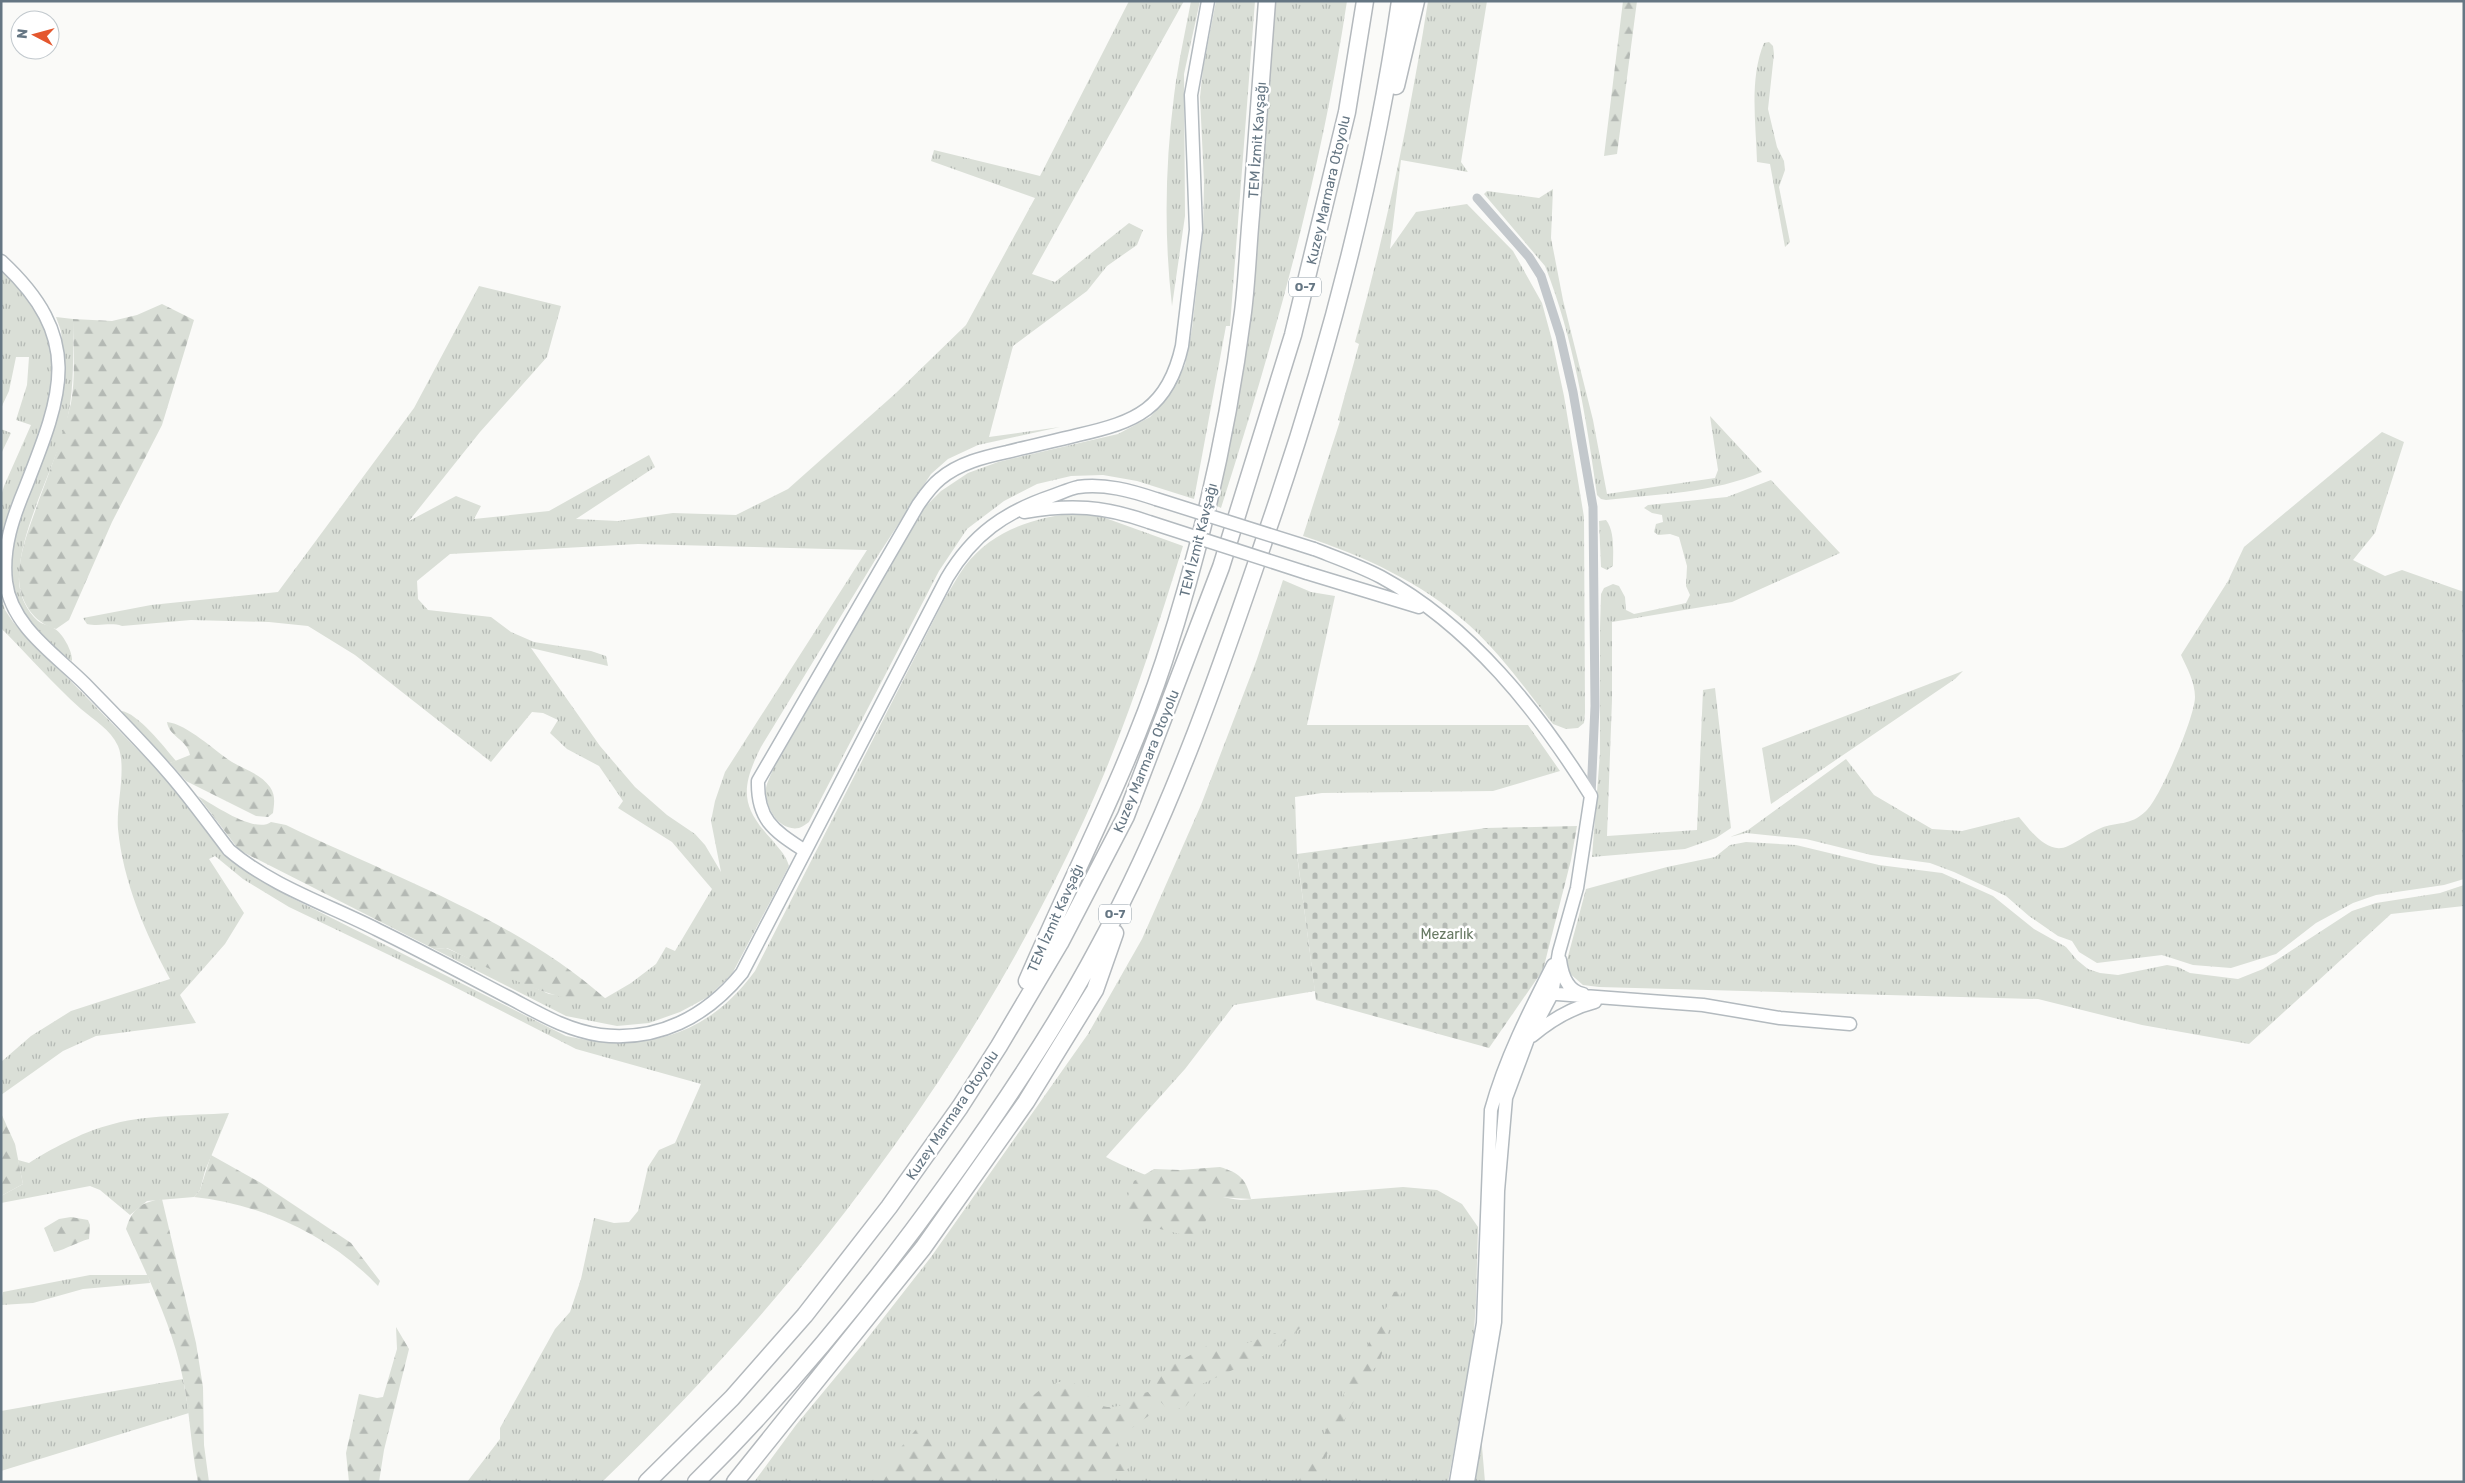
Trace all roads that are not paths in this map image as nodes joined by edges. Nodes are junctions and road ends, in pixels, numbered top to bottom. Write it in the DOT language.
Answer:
graph roads {
  1 [pos="1208,1"];
  2 [pos="1267,1"];
  3 [pos="1366,1"];
  4 [pos="1400,1"];
  5 [pos="1416,1"];
  6 [pos="1477,198"];
  7 [pos="1352,247"];
  8 [pos="1,261"];
  9 [pos="1007,515"];
  10 [pos="1428,610"];
  11 [pos="1590,796"];
  12 [pos="805,851"];
  13 [pos="1140,863"];
  14 [pos="1559,952"];
  15 [pos="1539,992"];
  16 [pos="1552,994"];
  17 [pos="1604,999"];
  18 [pos="1850,1024"];
  19 [pos="1528,1039"];
  20 [pos="999,1046"];
  21 [pos="647,1482"];
  22 [pos="696,1482"];
  23 [pos="735,1482"];
  24 [pos="1456,1482"];
  25 [pos="1468,1482"];
  1 -- 12 [label="street"];
  2 -- 20 [label="highway, TEM İzmit Kavşağı / O-7"];
  3 -- 20 [label="highway, Kuzey Marmara Otoyolu / O-7"];
  4 -- 7 [label="highway, O-7"];
  5 -- 7 [label="highway, O-7"];
  6 -- 11 [label="street"];
  7 -- 13 [label="highway, O-7"];
  8 -- 12 [label="street"];
  9 -- 10 [label="street, bridge"];
  9 -- 10 [label="street, bridge"];
  9 -- 12 [label="street"];
  10 -- 11 [label="street"];
  11 -- 14 [label="street"];
  13 -- 22 [label="highway, O-7"];
  13 -- 23 [label="highway"];
  14 -- 15 [label="street"];
  14 -- 16 [label="street"];
  14 -- 17 [label="street"];
  15 -- 16 [label="street"];
  15 -- 24 [label="street"];
  16 -- 17 [label="street"];
  16 -- 19 [label="street"];
  17 -- 18 [label="street"];
  17 -- 19 [label="street"];
  19 -- 25 [label="street"];
  20 -- 21 [label="highway, Kuzey Marmara Otoyolu / O-7"];
}
